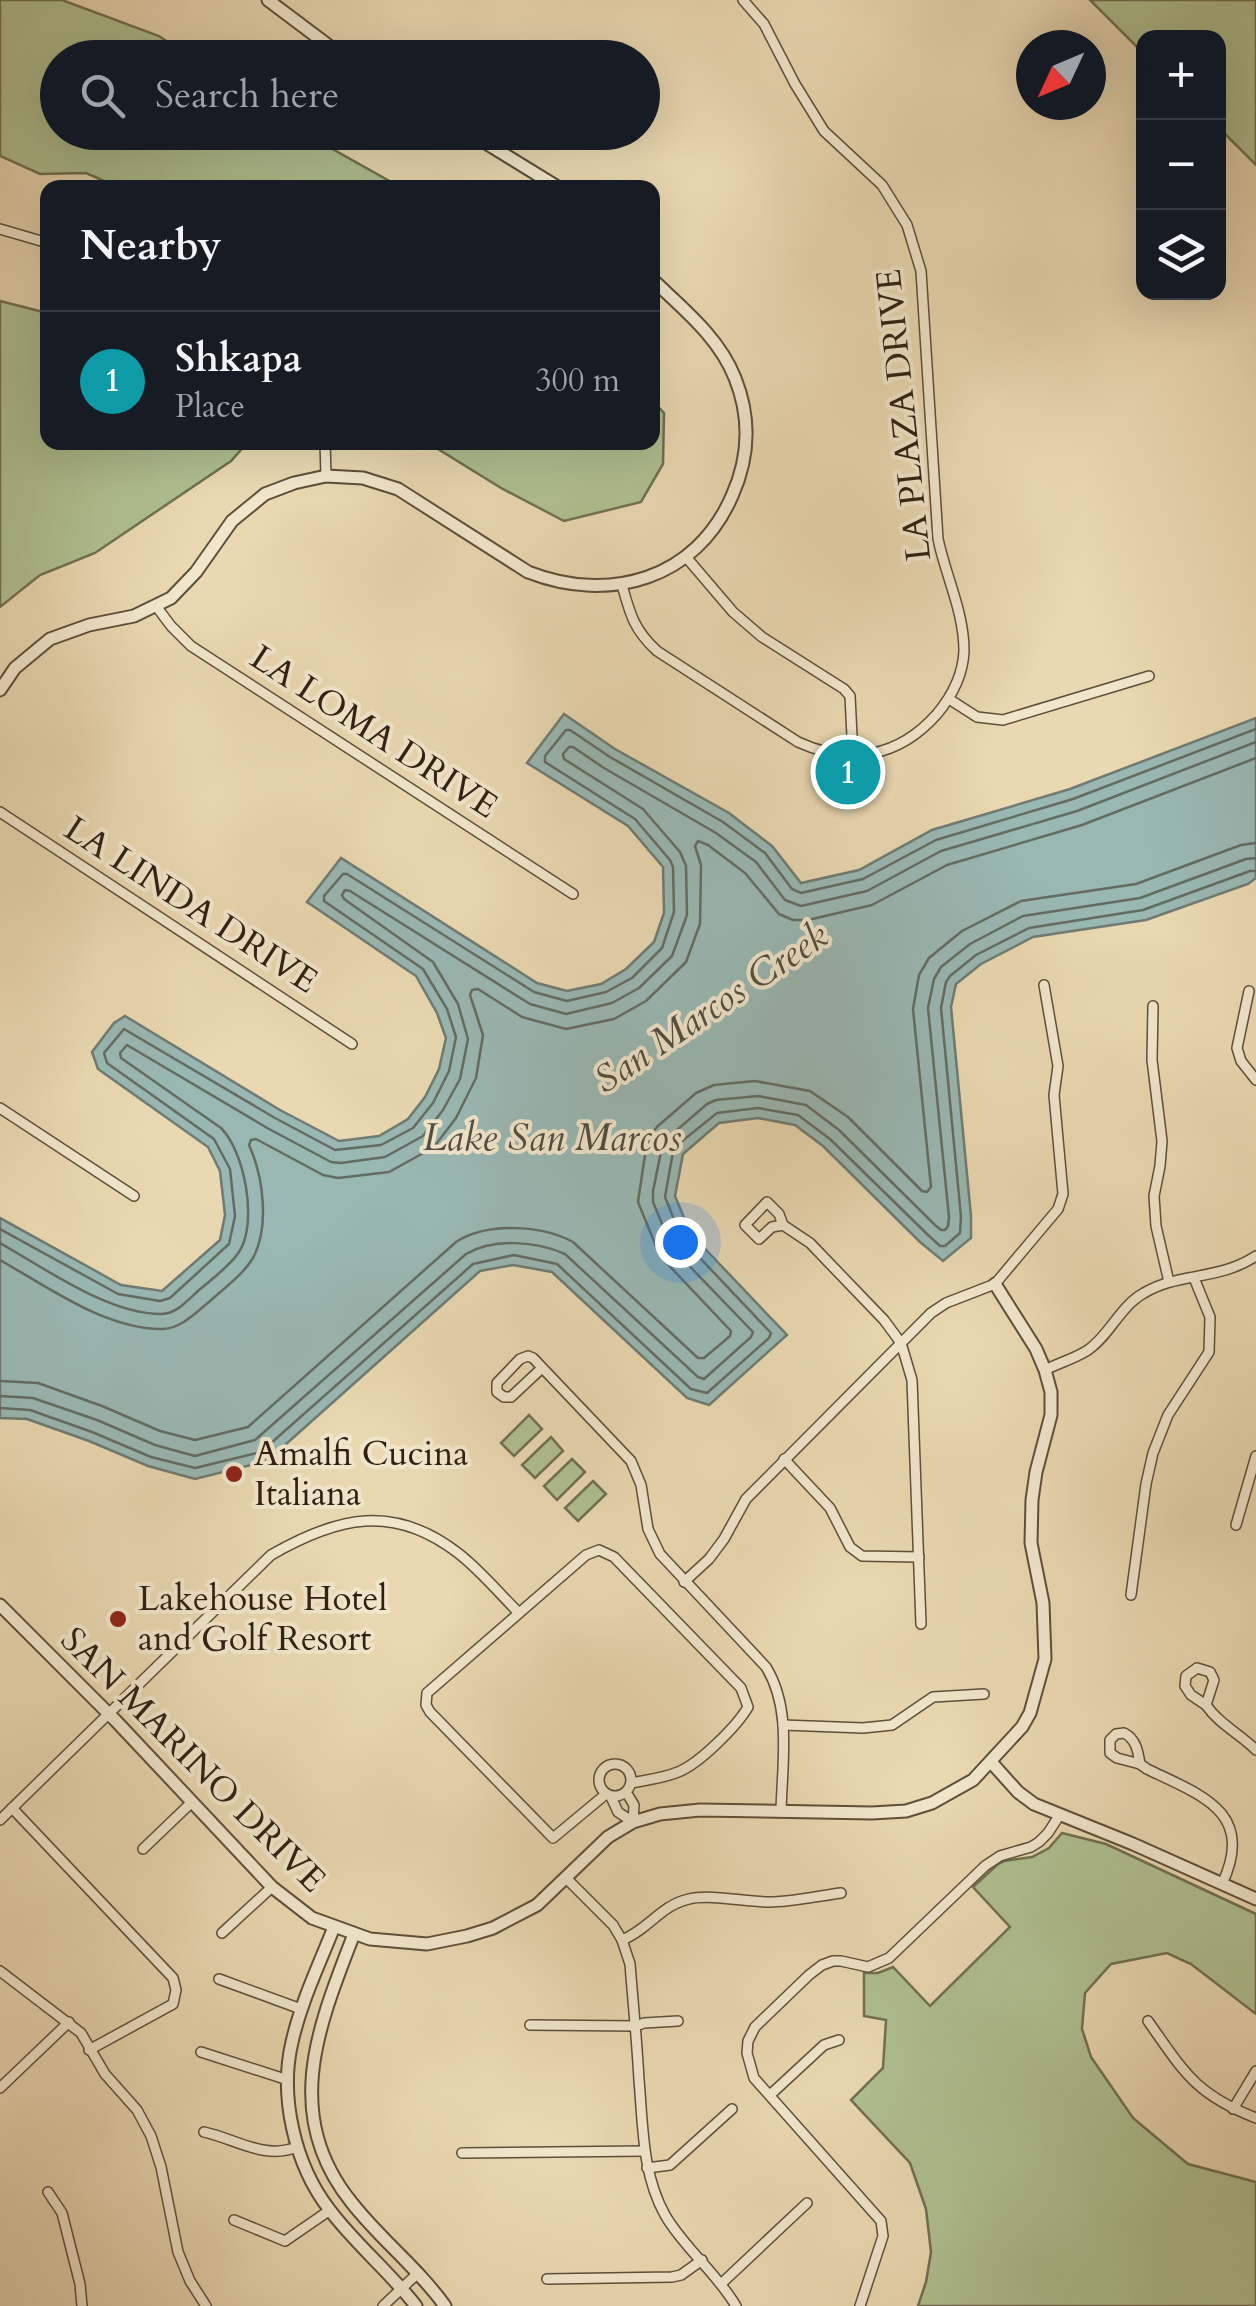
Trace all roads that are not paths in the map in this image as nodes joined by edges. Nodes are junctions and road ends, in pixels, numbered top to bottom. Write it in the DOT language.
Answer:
graph roads {
  1 [pos="268,0"];
  2 [pos="742,0"];
  3 [pos="321,40"];
  4 [pos="497,150"];
  5 [pos="546,180"];
  6 [pos="0,229"];
  7 [pos="40,241"];
  8 [pos="660,286"];
  9 [pos="325,450"];
  10 [pos="326,476"];
  11 [pos="686,557"];
  12 [pos="622,585"];
  13 [pos="156,606"];
  14 [pos="1149,676"];
  15 [pos="0,690"];
  16 [pos="949,700"];
  17 [pos="854,756"];
  18 [pos="0,812"];
  19 [pos="572,894"];
  20 [pos="1044,985"];
  21 [pos="1250,991"];
  22 [pos="1153,1006"];
  23 [pos="352,1044"];
  24 [pos="1256,1080"];
  25 [pos="0,1108"];
  26 [pos="134,1196"];
  27 [pos="783,1225"];
  28 [pos="1256,1256"];
  29 [pos="1194,1278"];
  30 [pos="1169,1282"];
  31 [pos="995,1284"];
  32 [pos="900,1343"];
  33 [pos="542,1368"];
  34 [pos="1045,1370"];
  35 [pos="1256,1456"];
  36 [pos="784,1459"];
  37 [pos="1236,1525"];
  38 [pos="919,1557"];
  39 [pos="684,1582"];
  40 [pos="1131,1595"];
  41 [pos="0,1604"];
  42 [pos="519,1613"];
  43 [pos="921,1624"];
  44 [pos="984,1694"];
  45 [pos="1206,1706"];
  46 [pos="108,1713"];
  47 [pos="782,1725"];
  48 [pos="1256,1750"];
  49 [pos="991,1762"];
  50 [pos="1140,1764"];
  51 [pos="629,1788"];
  52 [pos="608,1796"];
  53 [pos="192,1802"];
  54 [pos="12,1808"];
  55 [pos="781,1812"];
  56 [pos="1058,1816"];
  57 [pos="0,1820"];
  58 [pos="633,1822"];
  59 [pos="144,1850"];
  60 [pos="566,1878"];
  61 [pos="1222,1884"];
  62 [pos="272,1887"];
  63 [pos="840,1892"];
  64 [pos="1256,1899"];
  65 [pos="334,1927"];
  66 [pos="222,1933"];
  67 [pos="354,1934"];
  68 [pos="622,1940"];
  69 [pos="0,1971"];
  70 [pos="220,1979"];
  71 [pos="301,2009"];
  72 [pos="678,2021"];
  73 [pos="1148,2021"];
  74 [pos="69,2022"];
  75 [pos="530,2025"];
  76 [pos="636,2026"];
  77 [pos="839,2040"];
  78 [pos="89,2050"];
  79 [pos="201,2052"];
  80 [pos="1256,2071"];
  81 [pos="288,2080"];
  82 [pos="0,2088"];
  83 [pos="770,2095"];
  84 [pos="1233,2108"];
  85 [pos="732,2109"];
  86 [pos="1256,2118"];
  87 [pos="204,2132"];
  88 [pos="297,2147"];
  89 [pos="644,2151"];
  90 [pos="462,2153"];
  91 [pos="647,2168"];
  92 [pos="48,2192"];
  93 [pos="807,2203"];
  94 [pos="330,2210"];
  95 [pos="234,2220"];
  96 [pos="702,2260"];
  97 [pos="418,2273"];
  98 [pos="548,2279"];
  99 [pos="722,2283"];
  100 [pos="402,2288"];
  101 [pos="82,2306"];
  102 [pos="206,2306"];
  103 [pos="382,2306"];
  104 [pos="416,2306"];
  105 [pos="445,2306"];
  106 [pos="736,2306"];
  107 [pos="860,2306"];
  1 -- 3 [label="street"];
  2 -- 16 [label="street, LA PLAZA DRIVE"];
  4 -- 5 [label="street"];
  6 -- 7 [label="street"];
  8 -- 11 [label="street"];
  9 -- 10 [label="street"];
  10 -- 12 [label="street"];
  10 -- 13 [label="street"];
  11 -- 12 [label="street"];
  11 -- 17 [label="street"];
  12 -- 17 [label="street, LA PLAZA DRIVE"];
  13 -- 15 [label="street"];
  13 -- 19 [label="street, LA LOMA DRIVE"];
  14 -- 16 [label="street"];
  16 -- 17 [label="street, LA PLAZA DRIVE"];
  18 -- 23 [label="street, LA LINDA DRIVE"];
  20 -- 31 [label="street"];
  21 -- 24 [label="street"];
  22 -- 30 [label="street"];
  25 -- 26 [label="street"];
  27 -- 32 [label="street"];
  28 -- 29 [label="street"];
  29 -- 30 [label="street"];
  29 -- 40 [label="street"];
  30 -- 34 [label="street"];
  31 -- 32 [label="street"];
  31 -- 34 [label="street, SAN MARINO DRIVE"];
  32 -- 36 [label="street"];
  32 -- 38 [label="street"];
  33 -- 33 [label="street"];
  33 -- 39 [label="street"];
  34 -- 49 [label="street, SAN MARINO DRIVE"];
  35 -- 37 [label="street"];
  36 -- 38 [label="street"];
  36 -- 39 [label="street"];
  38 -- 43 [label="street"];
  39 -- 47 [label="street"];
  41 -- 46 [label="street, SAN MARINO DRIVE"];
  42 -- 46 [label="street"];
  42 -- 51 [label="street"];
  42 -- 52 [label="street"];
  44 -- 47 [label="street"];
  45 -- 48 [label="street"];
  46 -- 53 [label="street, SAN MARINO DRIVE"];
  46 -- 54 [label="street"];
  47 -- 55 [label="street"];
  49 -- 55 [label="street, SAN MARINO DRIVE"];
  49 -- 56 [label="street"];
  50 -- 61 [label="street"];
  51 -- 52 [label="street"];
  51 -- 52 [label="street"];
  51 -- 58 [label="street"];
  52 -- 58 [label="street"];
  53 -- 59 [label="street"];
  53 -- 62 [label="street, SAN MARINO DRIVE"];
  54 -- 57 [label="street"];
  54 -- 78 [label="street"];
  55 -- 58 [label="street, SAN MARINO DRIVE"];
  56 -- 61 [label="street"];
  56 -- 83 [label="street"];
  58 -- 60 [label="street, SAN MARINO DRIVE"];
  60 -- 67 [label="street, SAN MARINO DRIVE"];
  60 -- 68 [label="street"];
  61 -- 64 [label="street"];
  62 -- 65 [label="street, SAN MARINO DRIVE"];
  62 -- 66 [label="street"];
  63 -- 68 [label="street"];
  65 -- 67 [label="street, SAN MARINO DRIVE"];
  65 -- 71 [label="street"];
  67 -- 97 [label="street"];
  68 -- 76 [label="street"];
  69 -- 74 [label="street"];
  70 -- 71 [label="street"];
  71 -- 81 [label="street"];
  72 -- 76 [label="street"];
  73 -- 84 [label="street"];
  74 -- 78 [label="street"];
  74 -- 82 [label="street"];
  75 -- 76 [label="street"];
  76 -- 89 [label="street"];
  77 -- 83 [label="street"];
  78 -- 102 [label="street"];
  79 -- 81 [label="street"];
  80 -- 84 [label="street"];
  81 -- 88 [label="street"];
  83 -- 107 [label="street"];
  84 -- 86 [label="street"];
  85 -- 91 [label="street"];
  87 -- 88 [label="street"];
  88 -- 94 [label="street"];
  89 -- 90 [label="street"];
  89 -- 91 [label="street"];
  91 -- 96 [label="street"];
  92 -- 101 [label="street"];
  93 -- 99 [label="street"];
  94 -- 95 [label="street"];
  94 -- 100 [label="street"];
  96 -- 98 [label="street"];
  96 -- 99 [label="street"];
  97 -- 100 [label="street"];
  97 -- 105 [label="street"];
  99 -- 106 [label="street"];
  100 -- 103 [label="street"];
  100 -- 104 [label="street"];
}
